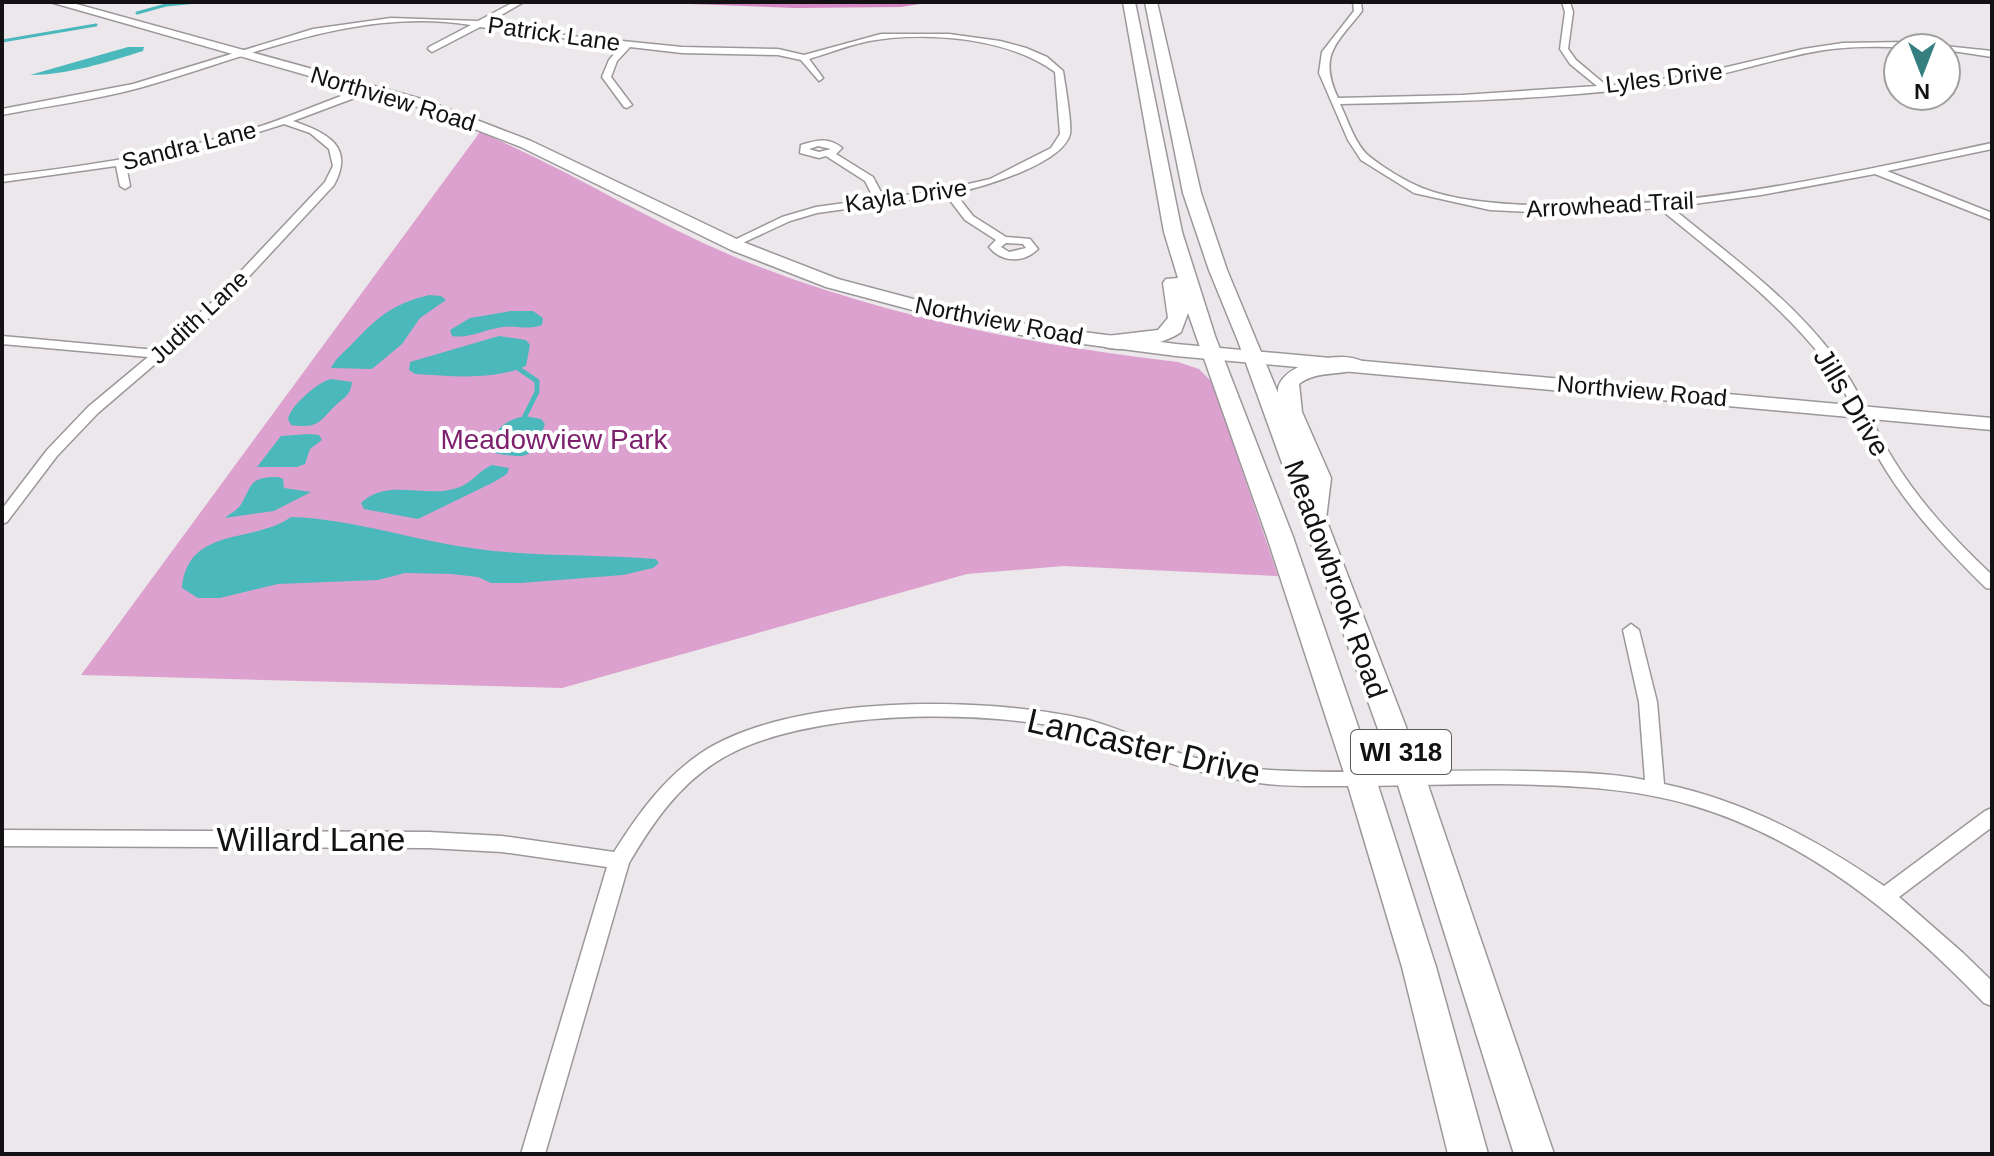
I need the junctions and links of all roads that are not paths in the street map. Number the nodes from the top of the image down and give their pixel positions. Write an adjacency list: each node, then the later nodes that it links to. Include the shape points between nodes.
1 (56, 2): 10 (street, Northview Road)
2 (520, 2): 7 (street)
3 (1129, 2): 30 (main road, Meadowbrook Road / WI 318)
4 (1151, 2): 37 (main road, Meadowbrook Road / WI 318, via 1192,193)
5 (1357, 2): 16 (street, Arrowhead Trail, via 1358,11 1327,47 1321,63)
6 (1566, 2): 14 (street, via 1564,49)
7 (479, 23): 8 (street, Patrick Lane); 9 (street); 10 (street, Patrick Lane, via 361,22)
8 (627, 45): 12 (street, Patrick Lane, via 778,52); 17 (street, via 606,77)
9 (432, 49)
10 (241, 54): 15 (street, Northview Road); 18 (street, Patrick Lane, via 135,86)
11 (1992, 54): 14 (street, Lyles Drive, via 1850,45 1694,78)
12 (804, 58): 13 (street); 26 (street, Kayla Drive, via 884,37 959,38 996,43 1053,65 1059,71 1063,141 1042,158 993,181)
13 (819, 78)
14 (1603, 87): 16 (street, Lyles Drive)
15 (370, 89): 19 (street, Sandra Lane); 32 (street, Northview Road, via 526,144)
16 (1334, 101): 28 (street, Arrowhead Trail, via 1361,153 1375,166 1446,198 1515,210)
17 (627, 105)
18 (2, 112)
19 (285, 121): 22 (street, Sandra Lane); 36 (street, Judith Lane, via 326,138 338,160 335,175 229,293)
20 (1992, 146): 23 (street, Arrowhead Trail)
21 (829, 154): 27 (street, via 869,179)
22 (121, 163): 24 (street, Sandra Lane); 25 (street)
23 (1875, 170): 28 (street, Arrowhead Trail, via 1756,194); 29 (street)
24 (2, 179)
25 (125, 186)
26 (949, 192): 27 (street, Kayla Drive); 31 (street, via 969,218)
27 (880, 200): 32 (street, Kayla Drive, via 834,206)
28 (1660, 204): 39 (street, Jills Drive, via 1778,299 1832,362)
29 (1992, 217)
30 (1174, 237): 34 (main road, via 1168,265 1181,307 1174,328 1160,338); 35 (main road, Meadowbrook Road / WI 318); 37 (main road, via 1196,259 1232,345)
31 (1003, 240)
32 (738, 247): 34 (street, Northview Road, via 893,300)
33 (2, 340): 36 (street)
34 (1107, 342): 35 (street, Northview Road)
35 (1212, 352): 37 (street, Northview Road); 45 (main road, Meadowbrook Road / WI 318)
36 (159, 354): 41 (street, Judith Lane, via 52,453)
37 (1253, 356): 38 (street, Northview Road); 42 (main road, Meadowbrook Road / WI 318)
38 (1354, 364): 39 (street, Northview Road); 42 (main road, via 1305,372 1288,383 1291,412 1319,478)
39 (1862, 412): 40 (street, Northview Road); 43 (street, Jills Drive, via 1914,501)
40 (1992, 424)
41 (2, 519)
42 (1316, 524): 46 (main road, Meadowbrook Road / WI 318)
43 (1992, 584)
44 (1631, 630): 47 (street, via 1648,702)
45 (1361, 779): 46 (street, Lancaster Drive); 50 (street, Lancaster Drive, via 1232,772 1079,724 1022,715 832,714 750,735 695,767 649,810); 54 (main road, Meadowbrook Road / WI 318, via 1419,967)
46 (1411, 779): 47 (street, Lancaster Drive, via 1579,780); 55 (main road, Meadowbrook Road / WI 318)
47 (1655, 790): 51 (street, Lancaster Drive, via 1763,826)
48 (1992, 816): 51 (street)
49 (2, 838): 50 (street, Willard Lane, via 429,840 502,844)
50 (619, 861): 53 (street, Lancaster Drive)
51 (1885, 896): 52 (street, Lancaster Drive)
52 (1992, 996)
53 (533, 1154)
54 (1468, 1154)
55 (1534, 1154)

